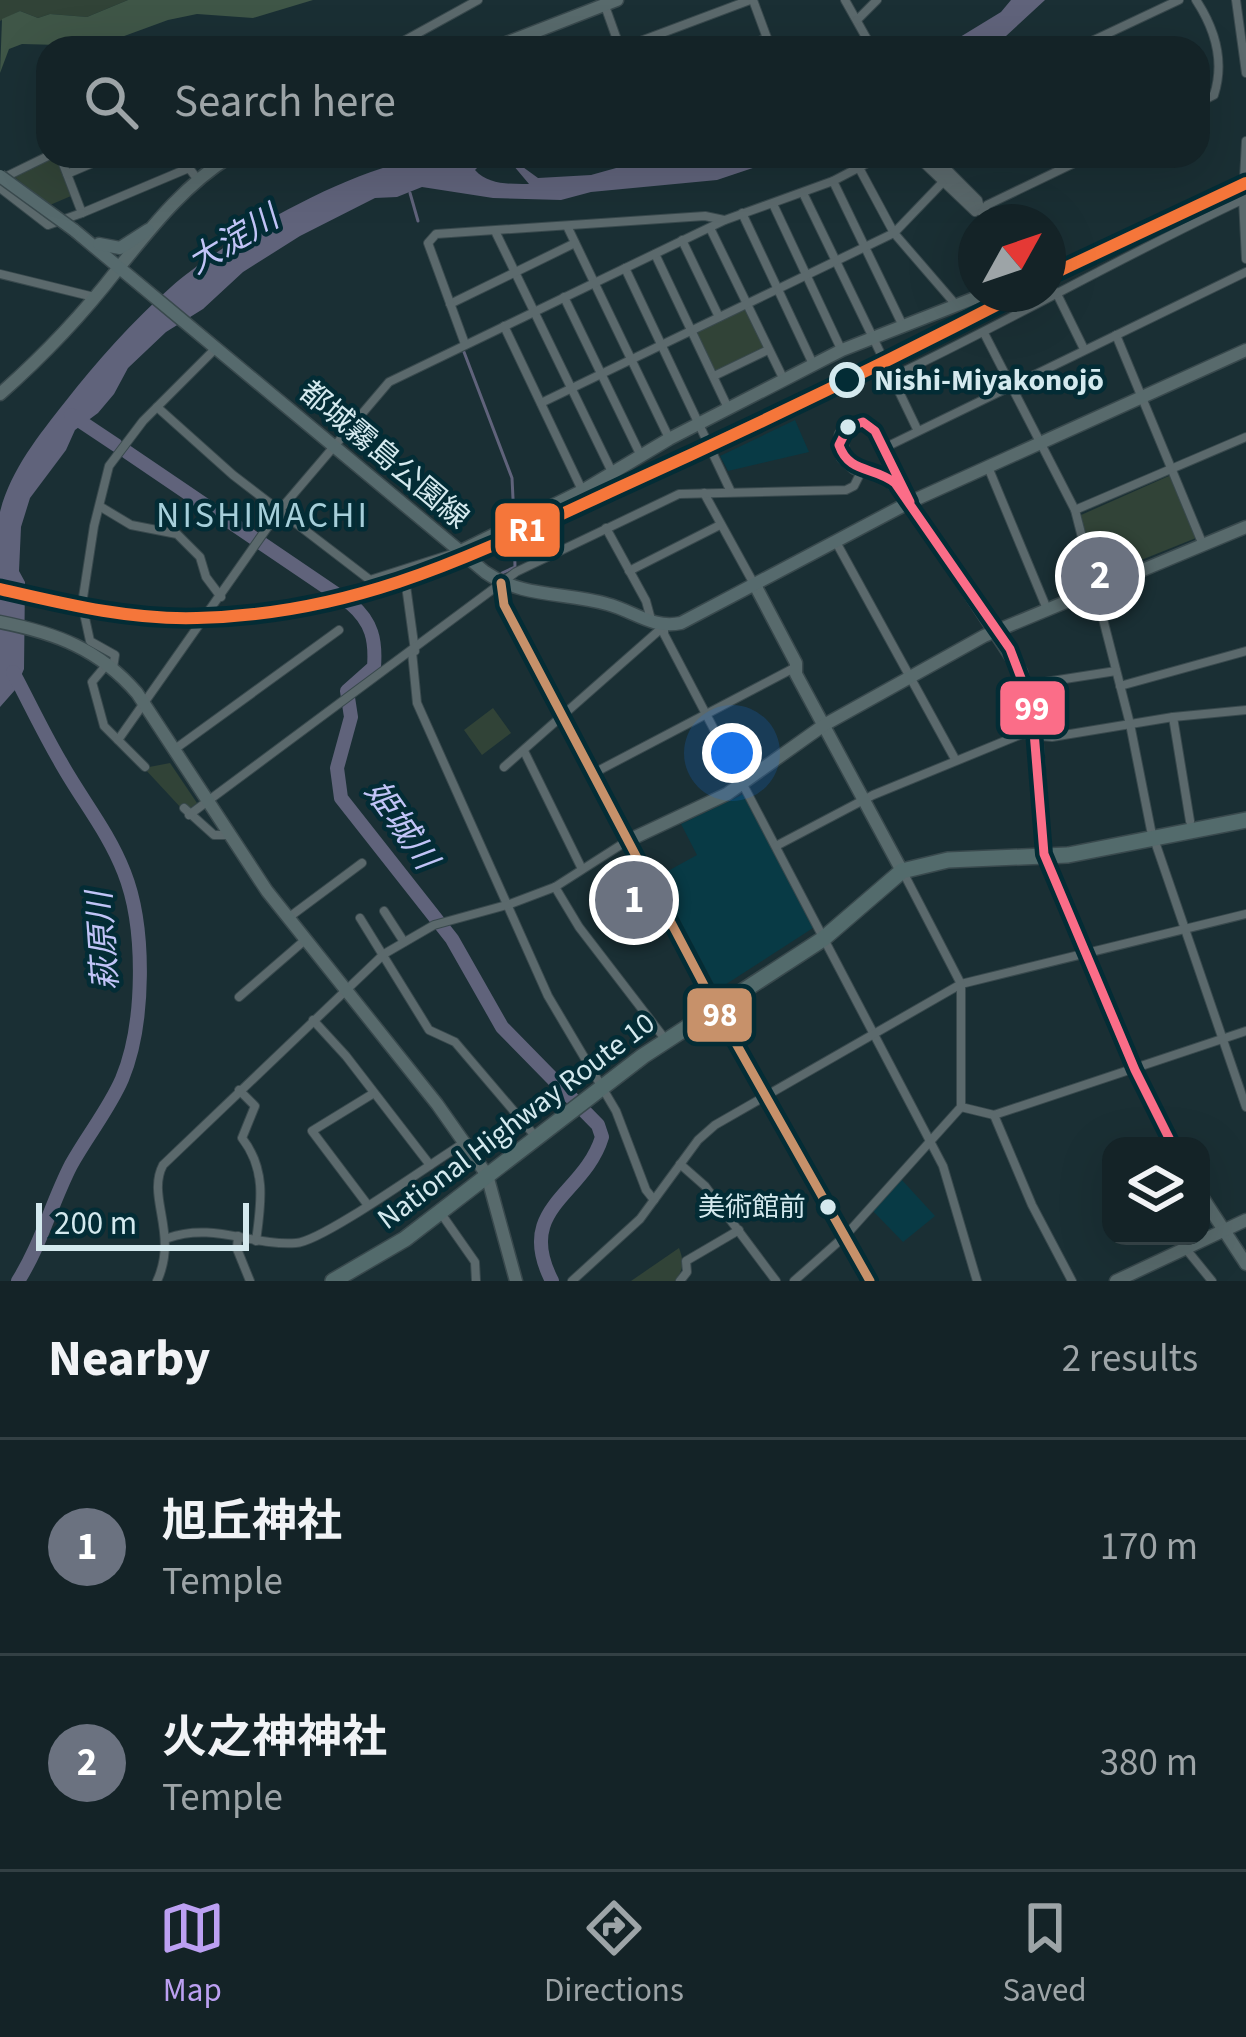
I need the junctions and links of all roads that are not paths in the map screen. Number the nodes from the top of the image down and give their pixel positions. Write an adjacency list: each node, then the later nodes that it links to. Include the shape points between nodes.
1 (478, 0): 10 (street)
2 (751, 0): 13 (street); 14 (street)
3 (845, 0): 9 (street)
4 (877, 0): 9 (street)
5 (1178, 0): 16 (street)
6 (1196, 0): 18 (street, via 1218,56)
7 (1236, 0): 17 (street)
8 (611, 2): 11 (street); 12 (street)
9 (857, 20): 15 (street)
10 (414, 36)
11 (524, 36)
12 (618, 36)
13 (654, 36)
14 (766, 36)
15 (866, 36)
16 (1102, 36)
17 (1246, 73)
18 (1210, 97)
19 (1246, 141): 30 (street)
20 (36, 162): 32 (street)
21 (65, 168): 29 (street)
22 (82, 168): 29 (street)
23 (212, 168): 31 (street)
24 (855, 168): 33 (street)
25 (859, 168): 48 (street)
26 (928, 168): 34 (street)
27 (943, 168): 39 (street)
28 (1064, 168): 40 (street)
29 (68, 174): 41 (street)
30 (1245, 174): 36 (street)
31 (197, 180): 41 (street, via 189,168); 46 (street)
32 (0, 181): 41 (street, via 48,225); 50 (main road, 都城霧島公園線, bridge)
33 (833, 181): 35 (street); 52 (street)
34 (942, 183): 38 (street); 48 (street)
35 (803, 193): 37 (street); 55 (street)
36 (1244, 198): 54 (street); 64 (street)
37 (772, 204): 42 (street); 61 (street)
38 (966, 204)
39 (979, 204)
40 (989, 204)
41 (82, 213)
42 (742, 214): 43 (street); 63 (street)
43 (725, 220): 44 (street); 45 (street)
44 (568, 228): 47 (street); 51 (street)
45 (710, 228): 49 (street); 68 (street)
46 (148, 230): 50 (main road, via 120,248); 56 (street)
47 (496, 233): 59 (street); 67 (street, via 436,234 428,243)
48 (894, 233): 52 (street); 69 (street)
49 (682, 240): 53 (street); 73 (street)
50 (92, 243): 56 (main road, 都城霧島公園線)
51 (575, 243): 59 (street); 62 (street)
52 (865, 247): 55 (street); 75 (street)
53 (655, 254): 57 (street); 76 (street)
54 (1246, 259)
55 (836, 261): 61 (street); 79 (street)
56 (120, 267): 65 (street); 80 (main road, 都城霧島公園線)
57 (625, 268): 62 (street); 81 (street)
58 (1246, 272): 78 (street)
59 (515, 273): 67 (street); 70 (street)
60 (0, 274): 65 (street)
61 (808, 275): 63 (street); 85 (street)
62 (594, 283): 66 (street); 87 (street)
63 (778, 289): 68 (street); 88 (street)
64 (1066, 289)
65 (94, 297): 95 (street)
66 (564, 297): 70 (street); 89 (street)
67 (450, 304): 82 (street)
68 (747, 304): 73 (street); 84 (street)
69 (957, 306): 75 (street)
70 (533, 312): 74 (street); 94 (street)
71 (1024, 312): 77 (street)
72 (1066, 312): 83 (street)
73 (719, 317): 76 (street)
74 (504, 326): 82 (street); 97 (street)
75 (904, 328): 79 (street)
76 (691, 331): 81 (street); 90 (street)
77 (985, 333): 91 (street); 93 (street)
78 (1116, 335): 83 (street); 96 (street)
79 (873, 340): 85 (street); 91 (street)
80 (214, 345): 98 (street); 105 (main road, 都城霧島公園線)
81 (661, 345): 87 (street); 100 (street)
82 (463, 346): 105 (street, via 389,382)
83 (1084, 349): 93 (street)
84 (768, 350): 90 (street); 92 (street)
85 (842, 350): 88 (street)
86 (1246, 350): 96 (street)
87 (631, 360): 89 (street); 103 (street)
88 (813, 364): 92 (street)
89 (602, 374): 94 (street); 107 (street)
90 (714, 376): 99 (street)
91 (892, 376): 101 (street)
92 (784, 380): 99 (street)
93 (1013, 383): 101 (street); 104 (street)
94 (572, 388): 97 (street); 111 (street)
95 (0, 394)
96 (1141, 398): 104 (street); 109 (street)
97 (541, 403): 112 (street)
98 (157, 407): 116 (street, via 110,466); 118 (street)
99 (728, 408): 100 (street)
100 (700, 423): 103 (street); 113 (street)
101 (917, 429): 106 (street)
102 (1246, 437): 109 (street)
103 (670, 439): 107 (street)
104 (1041, 442): 108 (street); 117 (street)
105 (334, 444): 118 (street); 124 (main road, 都城霧島公園線)
106 (884, 448): 110 (street, via 869,424 848,427 839,445); 115 (street)
107 (641, 456): 111 (street)
108 (988, 467): 115 (street); 131 (street)
109 (1171, 469): 117 (street); 123 (street)
110 (862, 470): 113 (street, via 846,490); 115 (street, via 885,475)
111 (612, 474): 112 (street)
112 (582, 491): 124 (street)
113 (731, 492): 114 (street)
114 (704, 493): 119 (street); 121 (street, via 679,494)
115 (910, 502): 122 (main road); 135 (main road)
116 (101, 507): 130 (street, via 131,525 177,534 200,557); 138 (street, via 82,604 90,641 115,655)
117 (1075, 510): 129 (street)
118 (279, 511): 125 (street, via 370,580); 130 (street)
119 (720, 525): 126 (street); 128 (street)
120 (1246, 526): 123 (street)
121 (606, 528): 126 (street); 127 (street)
122 (836, 541): 128 (main road); 141 (street)
123 (1203, 544): 129 (street)
124 (461, 551): 125 (street); 127 (main road, 都城霧島公園線)
125 (404, 571): 136 (street)
126 (629, 571): 133 (street)
127 (501, 584): 133 (main road, 都城霧島公園線, via 611,604); 136 (street); 147 (street)
128 (755, 585): 133 (main road, via 693,619); 139 (street)
129 (1093, 591): 131 (street); 140 (street)
130 (220, 597): 144 (street)
131 (1047, 609): 135 (street)
132 (0, 622): 138 (street, via 72,641)
133 (658, 625): 146 (street); 147 (street)
134 (339, 630): 153 (street)
135 (997, 630): 141 (street); 142 (main road)
136 (413, 652): 160 (street); 174 (street, via 417,703)
137 (1245, 655): 143 (street)
138 (110, 665): 144 (street); 152 (street, via 92,688 100,718)
139 (796, 668): 146 (street); 150 (street)
140 (1116, 671): 142 (street); 143 (street)
141 (910, 677): 150 (street); 155 (street)
142 (1026, 685): 151 (main road)
143 (1120, 686): 149 (street)
144 (146, 706): 152 (street); 153 (street)
145 (1246, 710): 148 (street)
146 (706, 713): 158 (street); 159 (street)
147 (562, 716): 154 (street); 158 (street)
148 (1173, 717): 149 (street); 164 (street)
149 (1130, 724): 151 (street); 165 (street)
150 (824, 725): 159 (street); 161 (street)
151 (1036, 735): 155 (street); 169 (main road)
152 (118, 740): 156 (street)
153 (173, 750): 160 (street)
154 (524, 751): 157 (street); 171 (street)
155 (956, 759): 161 (street)
156 (146, 767)
157 (505, 767)
158 (592, 774): 167 (street)
159 (744, 781): 167 (street); 168 (street)
160 (208, 800): 166 (street); 166 (street, via 187,812 214,836)
161 (863, 800): 168 (street); 172 (street)
162 (1246, 810): 164 (highway, National Highway Route 10)
163 (1246, 820): 165 (highway, National Highway Route 10)
164 (1190, 821): 165 (highway, National Highway Route 10)
165 (1153, 834): 169 (highway, National Highway Route 10); 179 (street)
166 (230, 835): 177 (street)
167 (627, 841): 171 (street); 188 (street)
168 (776, 847): 180 (street)
169 (1044, 854): 172 (highway, National Highway Route 10); 183 (street)
170 (362, 863): 177 (street)
171 (582, 869): 173 (street)
172 (902, 871): 180 (highway, National Highway Route 10); 185 (street)
173 (555, 887): 174 (street); 193 (street)
174 (509, 904): 182 (street); 195 (street)
175 (384, 911): 182 (street)
176 (1246, 914): 179 (street)
177 (288, 918): 181 (street)
178 (360, 918): 184 (street)
179 (1185, 931): 183 (street); 192 (street)
180 (823, 939): 188 (highway, National Highway Route 10); 191 (street)
181 (305, 940): 186 (street); 187 (street)
182 (404, 942): 184 (street)
183 (1084, 953): 185 (street); 194 (street)
184 (384, 954): 186 (street); 202 (street, via 429,1030 454,1042)
185 (961, 984): 191 (street); 199 (street)
186 (345, 991): 189 (street); 205 (street)
187 (239, 997)
188 (716, 1008): 193 (highway, National Highway Route 10); 198 (street)
189 (313, 1021): 196 (street); 197 (street)
190 (1246, 1031): 192 (street)
191 (873, 1034): 198 (street); 204 (street)
192 (1222, 1038): 194 (street); 200 (street)
193 (665, 1041): 195 (highway, National Highway Route 10)
194 (1135, 1070): 201 (street); 203 (street)
195 (599, 1087): 202 (highway, National Highway Route 10); 209 (street)
196 (239, 1090): 218 (street, via 158,1172); 219 (street, via 255,1106 242,1138 260,1174)
197 (374, 1093): 207 (street); 210 (street, via 312,1131)
198 (764, 1097): 206 (street, via 715,1125); 216 (street)
199 (962, 1107): 201 (street); 204 (street)
200 (1246, 1107)
201 (994, 1115): 233 (street)
202 (536, 1137): 208 (highway, National Highway Route 10)
203 (1168, 1137)
204 (929, 1139): 216 (street); 232 (street, via 953,1188)
205 (464, 1143): 207 (street); 208 (street)
206 (680, 1163): 209 (street); 214 (street)
207 (430, 1165): 210 (street)
208 (487, 1175): 211 (highway, National Highway Route 10); 226 (street)
209 (654, 1200): 227 (street)
210 (367, 1204): 219 (street, via 304,1243)
211 (440, 1211): 222 (street, via 475,1262); 225 (highway, National Highway Route 10)
212 (1210, 1211): 215 (street)
213 (1246, 1220): 215 (street)
214 (739, 1230): 228 (street, via 686,1261); 229 (street)
215 (1221, 1231): 220 (street); 221 (street)
216 (847, 1235): 230 (street); 231 (street)
217 (238, 1236): 218 (street, via 211,1230); 219 (street); 224 (street)
218 (168, 1238): 223 (street)
219 (256, 1241)
220 (1186, 1248): 234 (street); 235 (street)
221 (1246, 1264)
222 (474, 1280)
223 (157, 1281)
224 (250, 1281)
225 (333, 1281)
226 (516, 1281)
227 (572, 1281)
228 (680, 1281)
229 (776, 1281)
230 (794, 1281)
231 (870, 1281)
232 (977, 1281)
233 (1072, 1281)
234 (1116, 1281)
235 (1212, 1281)

